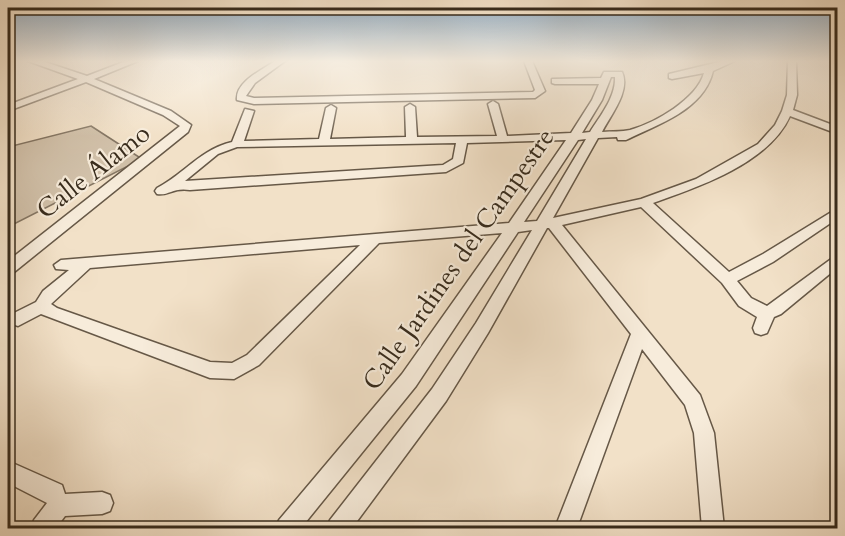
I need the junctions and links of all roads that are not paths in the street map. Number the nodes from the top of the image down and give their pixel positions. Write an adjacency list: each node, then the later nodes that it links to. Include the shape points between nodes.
1 (67, 86): 12 (street)
2 (102, 86): 33 (street, Calle Álamo, via 184,122 185,128)
3 (247, 86): 9 (street, via 240,98)
4 (538, 86): 9 (street, via 537,95)
5 (618, 86): 16 (street, Calle Jardines del Campestre)
6 (698, 86): 8 (street)
7 (792, 86): 14 (street)
8 (702, 88): 16 (street, via 667,116 611,143)
9 (334, 104): 21 (street)
10 (493, 105): 18 (street)
11 (410, 107): 19 (street)
12 (8, 108)
13 (249, 111): 22 (street)
14 (787, 111): 15 (street); 25 (street, via 770,137 742,159 700,182)
15 (837, 131)
16 (590, 133): 20 (street, Calle Jardines del Campestre); 20 (street); 27 (street, Calle Jardines del Campestre)
17 (462, 139): 18 (street); 19 (street); 23 (street, via 459,161 446,168)
18 (503, 139): 20 (street, via 551,138)
19 (412, 140): 21 (street)
20 (570, 142): 28 (street, Calle Jardines del Campestre)
21 (324, 143): 22 (street)
22 (237, 144): 23 (street, via 211,152)
23 (178, 184): 24 (street)
24 (161, 191)
25 (644, 202): 27 (street); 34 (street)
26 (837, 212): 34 (street, via 768,258)
27 (548, 224): 28 (street); 37 (street); 43 (street, Calle Jardines del Campestre, via 439,395)
28 (514, 228): 29 (street); 41 (street, Calle Jardines del Campestre, via 409,380)
29 (375, 239): 32 (street); 35 (street, via 253,360 234,371 210,370 51,313)
30 (837, 259): 34 (street, via 764,320)
31 (61, 265): 32 (street)
32 (84, 265): 35 (street)
33 (8, 269)
34 (727, 279)
35 (42, 306): 36 (street)
36 (18, 319)
37 (639, 335): 44 (street); 45 (street, via 686,390 699,415)
38 (8, 472): 40 (street, via 54,493)
39 (102, 503): 40 (street)
40 (59, 505): 42 (street)
41 (295, 525)
42 (42, 528)
43 (338, 528)
44 (566, 528)
45 (713, 528)

